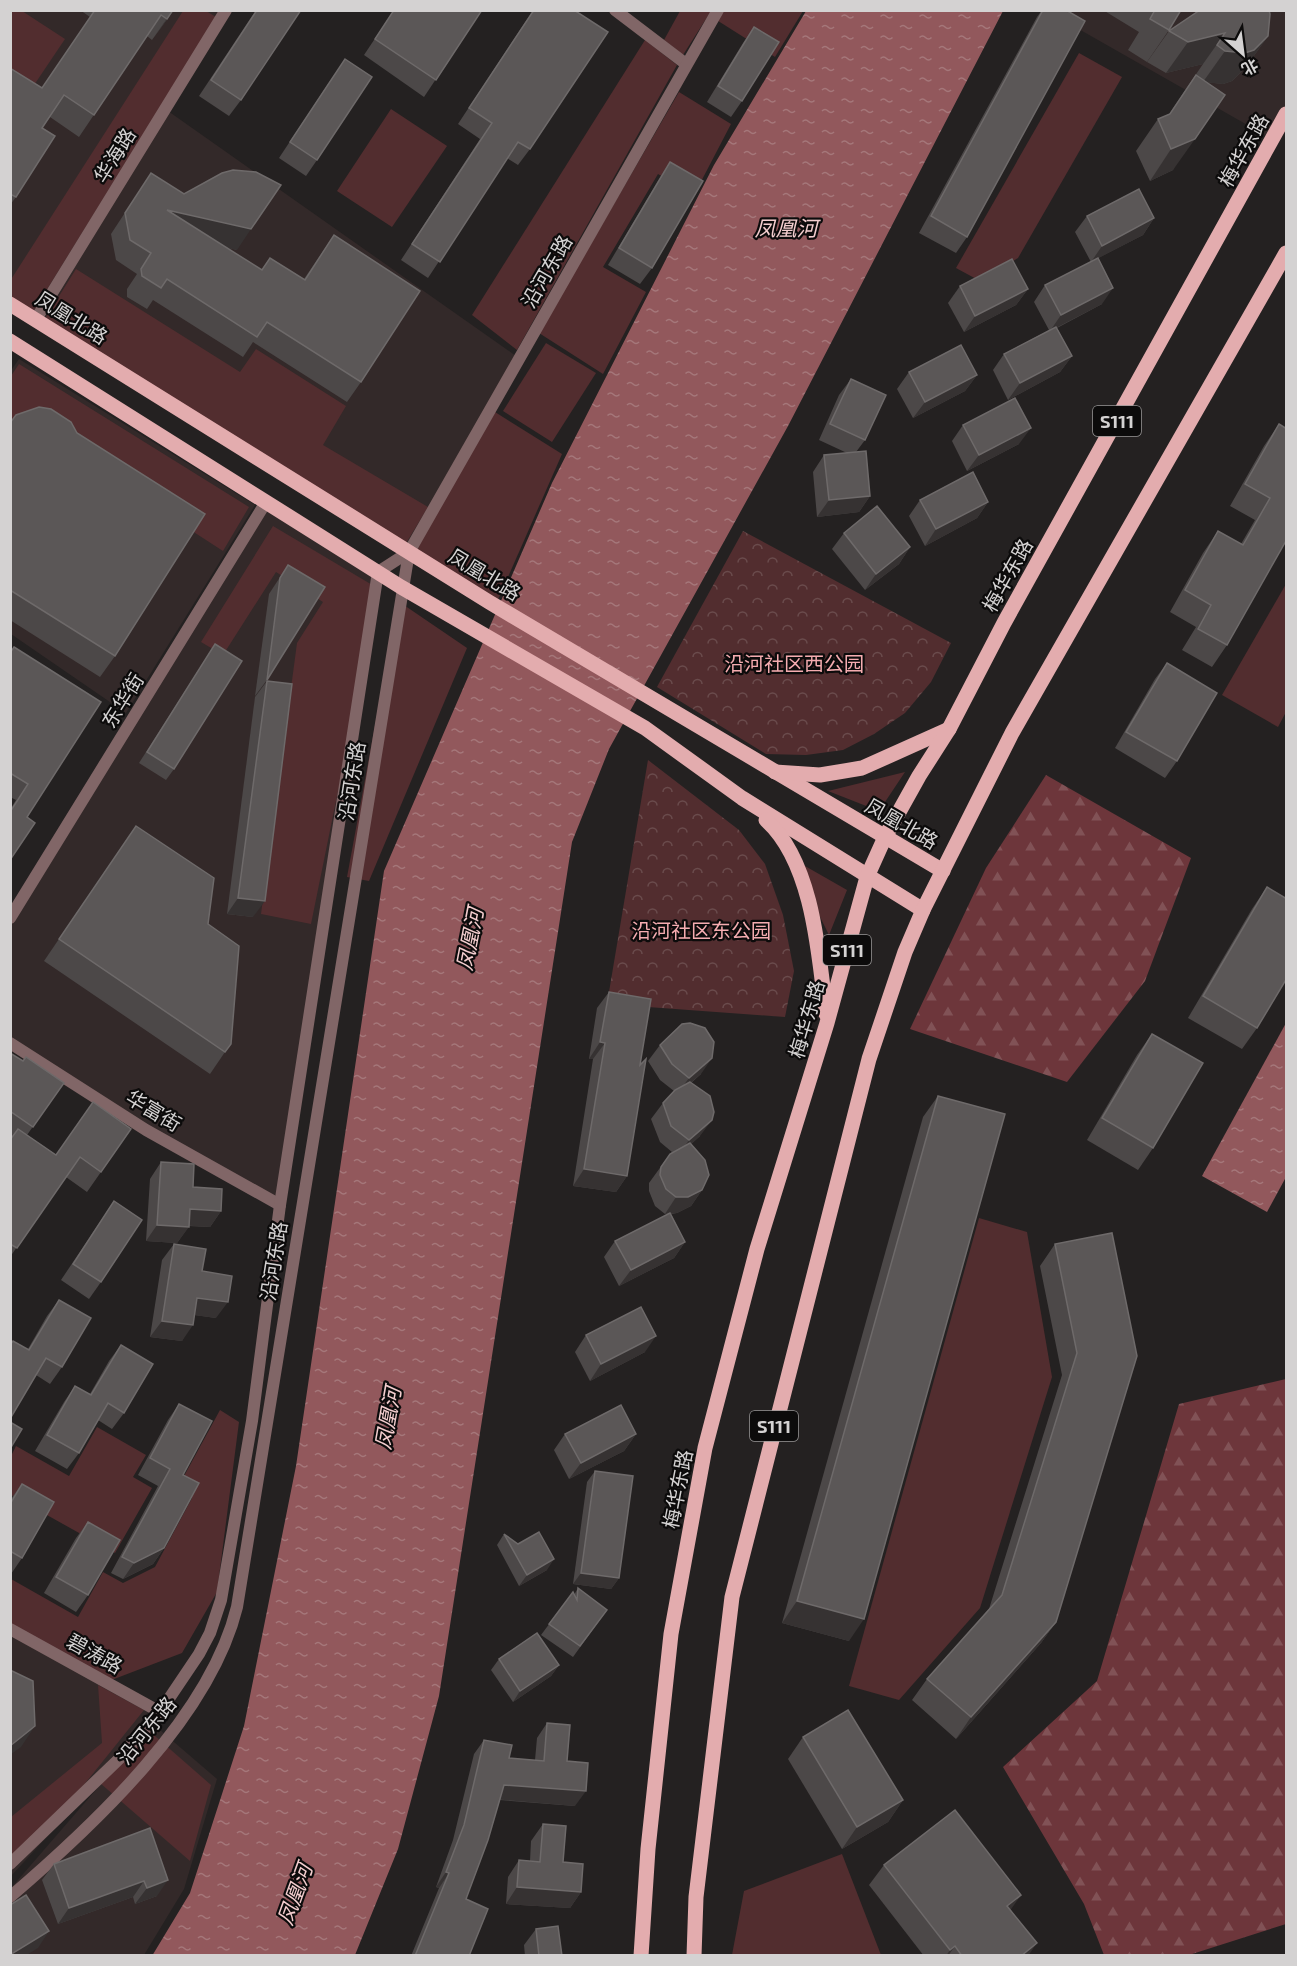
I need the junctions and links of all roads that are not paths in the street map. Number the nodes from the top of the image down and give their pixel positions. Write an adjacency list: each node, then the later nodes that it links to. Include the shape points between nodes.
1 (226, 10): 8 (street, 华海路)
2 (615, 10): 4 (street)
3 (718, 10): 4 (street, 沿河东路)
4 (686, 64): 11 (street, 沿河东路)
5 (1287, 114): 14 (main road, 梅华东路 / S111)
6 (1287, 253): 18 (main road, S111, via 1012,733)
7 (10, 304): 8 (main road, 凤凰北路)
8 (36, 319): 11 (main road, 凤凰北路)
9 (13, 348): 10 (main road)
10 (266, 502): 12 (main road); 21 (street, 东华街)
11 (409, 552): 12 (street, 沿河东路); 13 (street, 沿河东路); 15 (main road, 凤凰北路)
12 (378, 572): 13 (main road); 24 (street, 沿河东路)
13 (401, 587): 16 (main road, via 631,721); 28 (street, 沿河东路, via 232,1626 225,1648 203,1687 154,1754 79,1834)
14 (949, 729): 15 (main road, via 862,768 820,775); 17 (main road, 梅华东路 / S111)
15 (771, 771): 17 (main road, 凤凰北路)
16 (742, 798): 19 (main road); 22 (main road, via 776,829 801,876 817,931)
17 (885, 837): 18 (main road, 凤凰北路); 19 (main road, 梅华东路 / S111)
18 (943, 872): 20 (main road, S111)
19 (867, 878): 20 (main road); 22 (main road, 梅华东路 / S111)
20 (923, 910): 30 (main road, S111, via 869,1059 732,1597 696,1897)
21 (10, 918)
22 (827, 1023): 29 (main road, 梅华东路 / S111, via 757,1249 705,1448 671,1634)
23 (10, 1044): 24 (street, 华富街, via 146,1130)
24 (280, 1205): 26 (street, 沿河东路, via 252,1421 221,1600 199,1654)
25 (10, 1629): 26 (street, 碧涛路)
26 (160, 1712): 27 (street, 沿河东路, via 111,1767)
27 (10, 1864)
28 (10, 1897)
29 (640, 1956)
30 (694, 1956)

